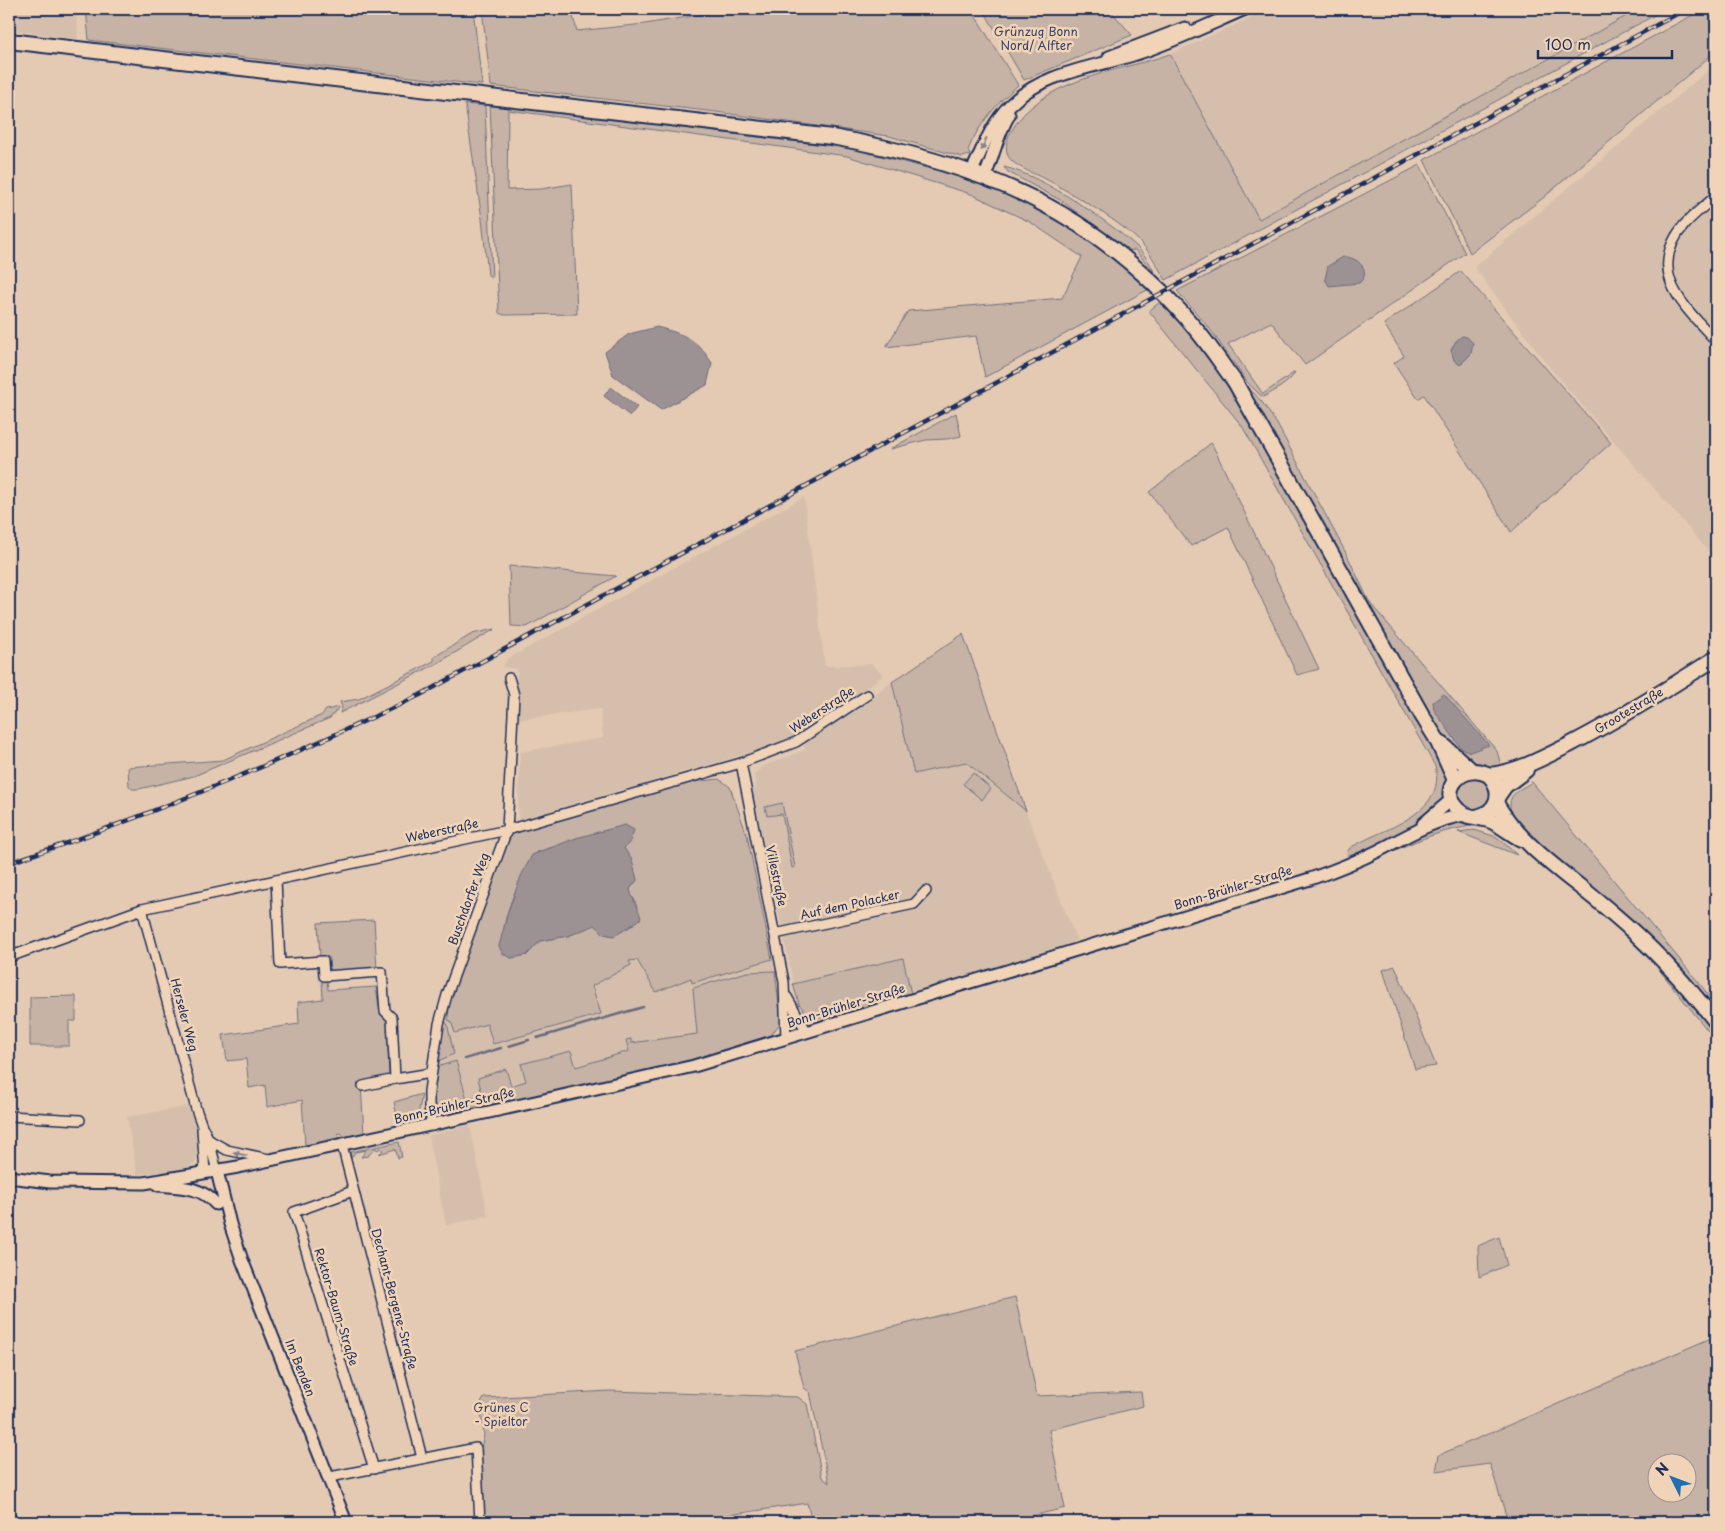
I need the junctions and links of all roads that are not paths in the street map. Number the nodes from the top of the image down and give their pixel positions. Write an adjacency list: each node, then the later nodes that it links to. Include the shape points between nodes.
1 (1227, 9): 3 (street)
2 (1245, 9): 3 (street)
3 (1173, 37): 5 (street, via 1121,59 1096,64 1042,84 1024,96 997,137 992,160)
4 (9, 41): 5 (main road, via 832,136 897,149)
5 (979, 173): 11 (main road, via 1064,214 1102,240 1162,292 1199,333 1259,422)
6 (1716, 196): 7 (street, via 1673,241 1668,272 1678,298)
7 (1716, 342)
8 (1716, 658): 12 (main road, Grootestraße, via 1618,718)
9 (509, 678): 20 (street, Buschdorfer Weg, via 514,695)
10 (867, 695): 13 (street, Weberstraße, via 796,742)
11 (1436, 738): 14 (main road); 16 (main road)
12 (1539, 760): 15 (main road, Grootestraße); 18 (main road, Grootestraße, via 1505,786)
13 (741, 763): 20 (street, Weberstraße); 26 (street, Villestraße)
14 (1470, 770): 15 (main road); 16 (main road)
15 (1489, 775): 18 (main road, via 1498,788)
16 (1455, 780): 17 (main road)
17 (1452, 800): 19 (main road, via 1456,809); 21 (street, Bonn-Brühler-Straße)
18 (1497, 800): 19 (main road, via 1488,813); 22 (main road, via 1508,821)
19 (1470, 816): 21 (street, Bonn-Brühler-Straße, via 1451,817); 22 (main road, via 1490,820)
20 (508, 830): 23 (street, Weberstraße); 32 (street, Buschdorfer Weg, via 447,995)
21 (1411, 833): 30 (street, Bonn-Brühler-Straße, via 1359,860 1310,879)
22 (1526, 841): 29 (main road, via 1636,934 1686,985)
23 (276, 880): 25 (street, Weberstraße); 33 (street, via 280,964 323,961 324,976 382,972 385,1011 392,1018)
24 (926, 891): 26 (street, Auf dem Polacker, via 914,904)
25 (142, 910): 27 (street, Weberstraße); 37 (street, Herseler Weg)
26 (775, 934): 28 (street, Villestraße)
27 (9, 957)
28 (786, 994): 30 (street, Villestraße); 31 (street, Villestraße)
29 (1716, 1022)
30 (807, 1032): 31 (street, Bonn-Brühler-Straße)
31 (786, 1038): 38 (street, Bonn-Brühler-Straße, via 694,1066)
32 (431, 1073): 33 (street); 38 (street, Buschdorfer Weg, via 429,1106)
33 (395, 1079): 34 (street)
34 (363, 1086)
35 (9, 1116): 36 (street)
36 (80, 1120)
37 (202, 1126): 39 (street, Herseler Weg); 42 (street, Herseler Weg)
38 (432, 1126): 40 (street, Bonn-Brühler-Straße)
39 (209, 1140): 41 (street, Bonn-Brühler-Straße, one-way to 39, via 244,1155); 42 (street, Herseler Weg)
40 (342, 1145): 41 (street, Bonn-Brühler-Straße); 45 (street, Dechant-Bergene-Straße)
41 (274, 1159): 42 (street, Bonn-Brühler-Straße)
42 (211, 1172): 44 (street, Bonn-Brühler-Straße); 46 (street, Im Benden); 47 (street, Im Benden)
43 (9, 1177): 44 (street, Bonn-Brühler-Straße, via 50,1182)
44 (144, 1183): 46 (street, via 197,1189)
45 (353, 1191): 48 (street, Dechant-Bergene-Straße); 49 (street, Rektor-Baum-Straße, via 294,1212)
46 (216, 1204): 47 (street, Im Benden)
47 (230, 1224): 50 (street, Im Benden, via 262,1312)
48 (422, 1458): 49 (street); 52 (street, via 476,1448)
49 (374, 1469): 50 (street)
50 (330, 1477): 51 (street, Im Benden)
51 (346, 1522)
52 (480, 1522)

